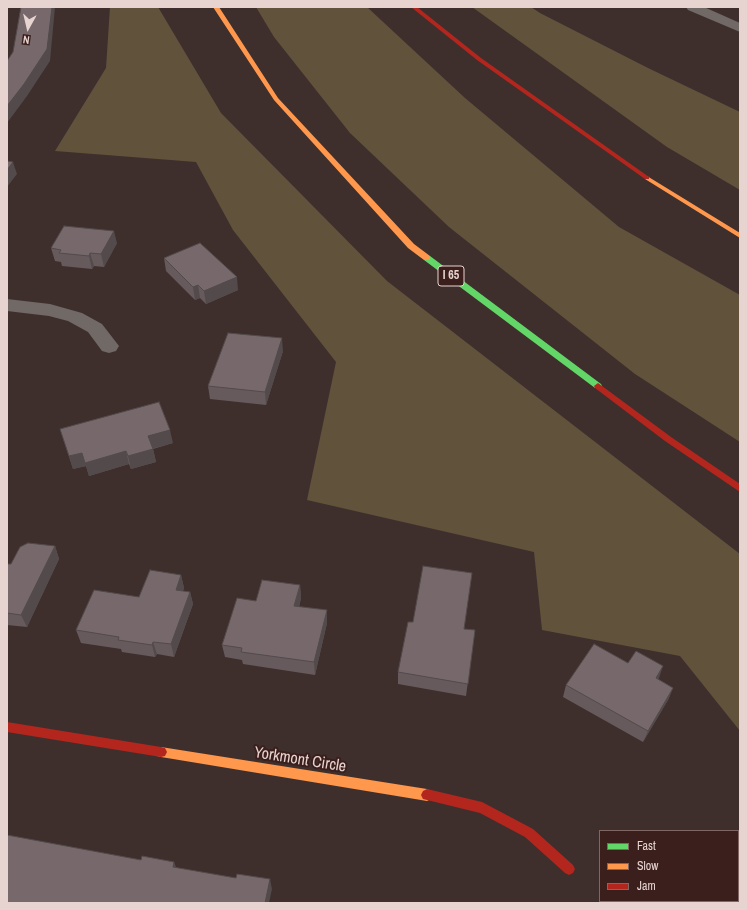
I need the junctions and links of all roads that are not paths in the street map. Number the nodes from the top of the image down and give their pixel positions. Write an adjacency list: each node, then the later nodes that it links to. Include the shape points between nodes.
1 (216, 7): 8 (main road, I 65, via 276,99 411,246 668,440)
2 (414, 7): 5 (main road, via 480,60 635,171)
3 (693, 7): 4 (street)
4 (740, 28)
5 (740, 236)
6 (7, 305): 7 (street, via 50,310 75,317 95,328)
7 (109, 346)
8 (740, 489)
9 (7, 727): 10 (main road, Yorkmont Circle, via 430,796 482,808 529,833)
10 (569, 869)

